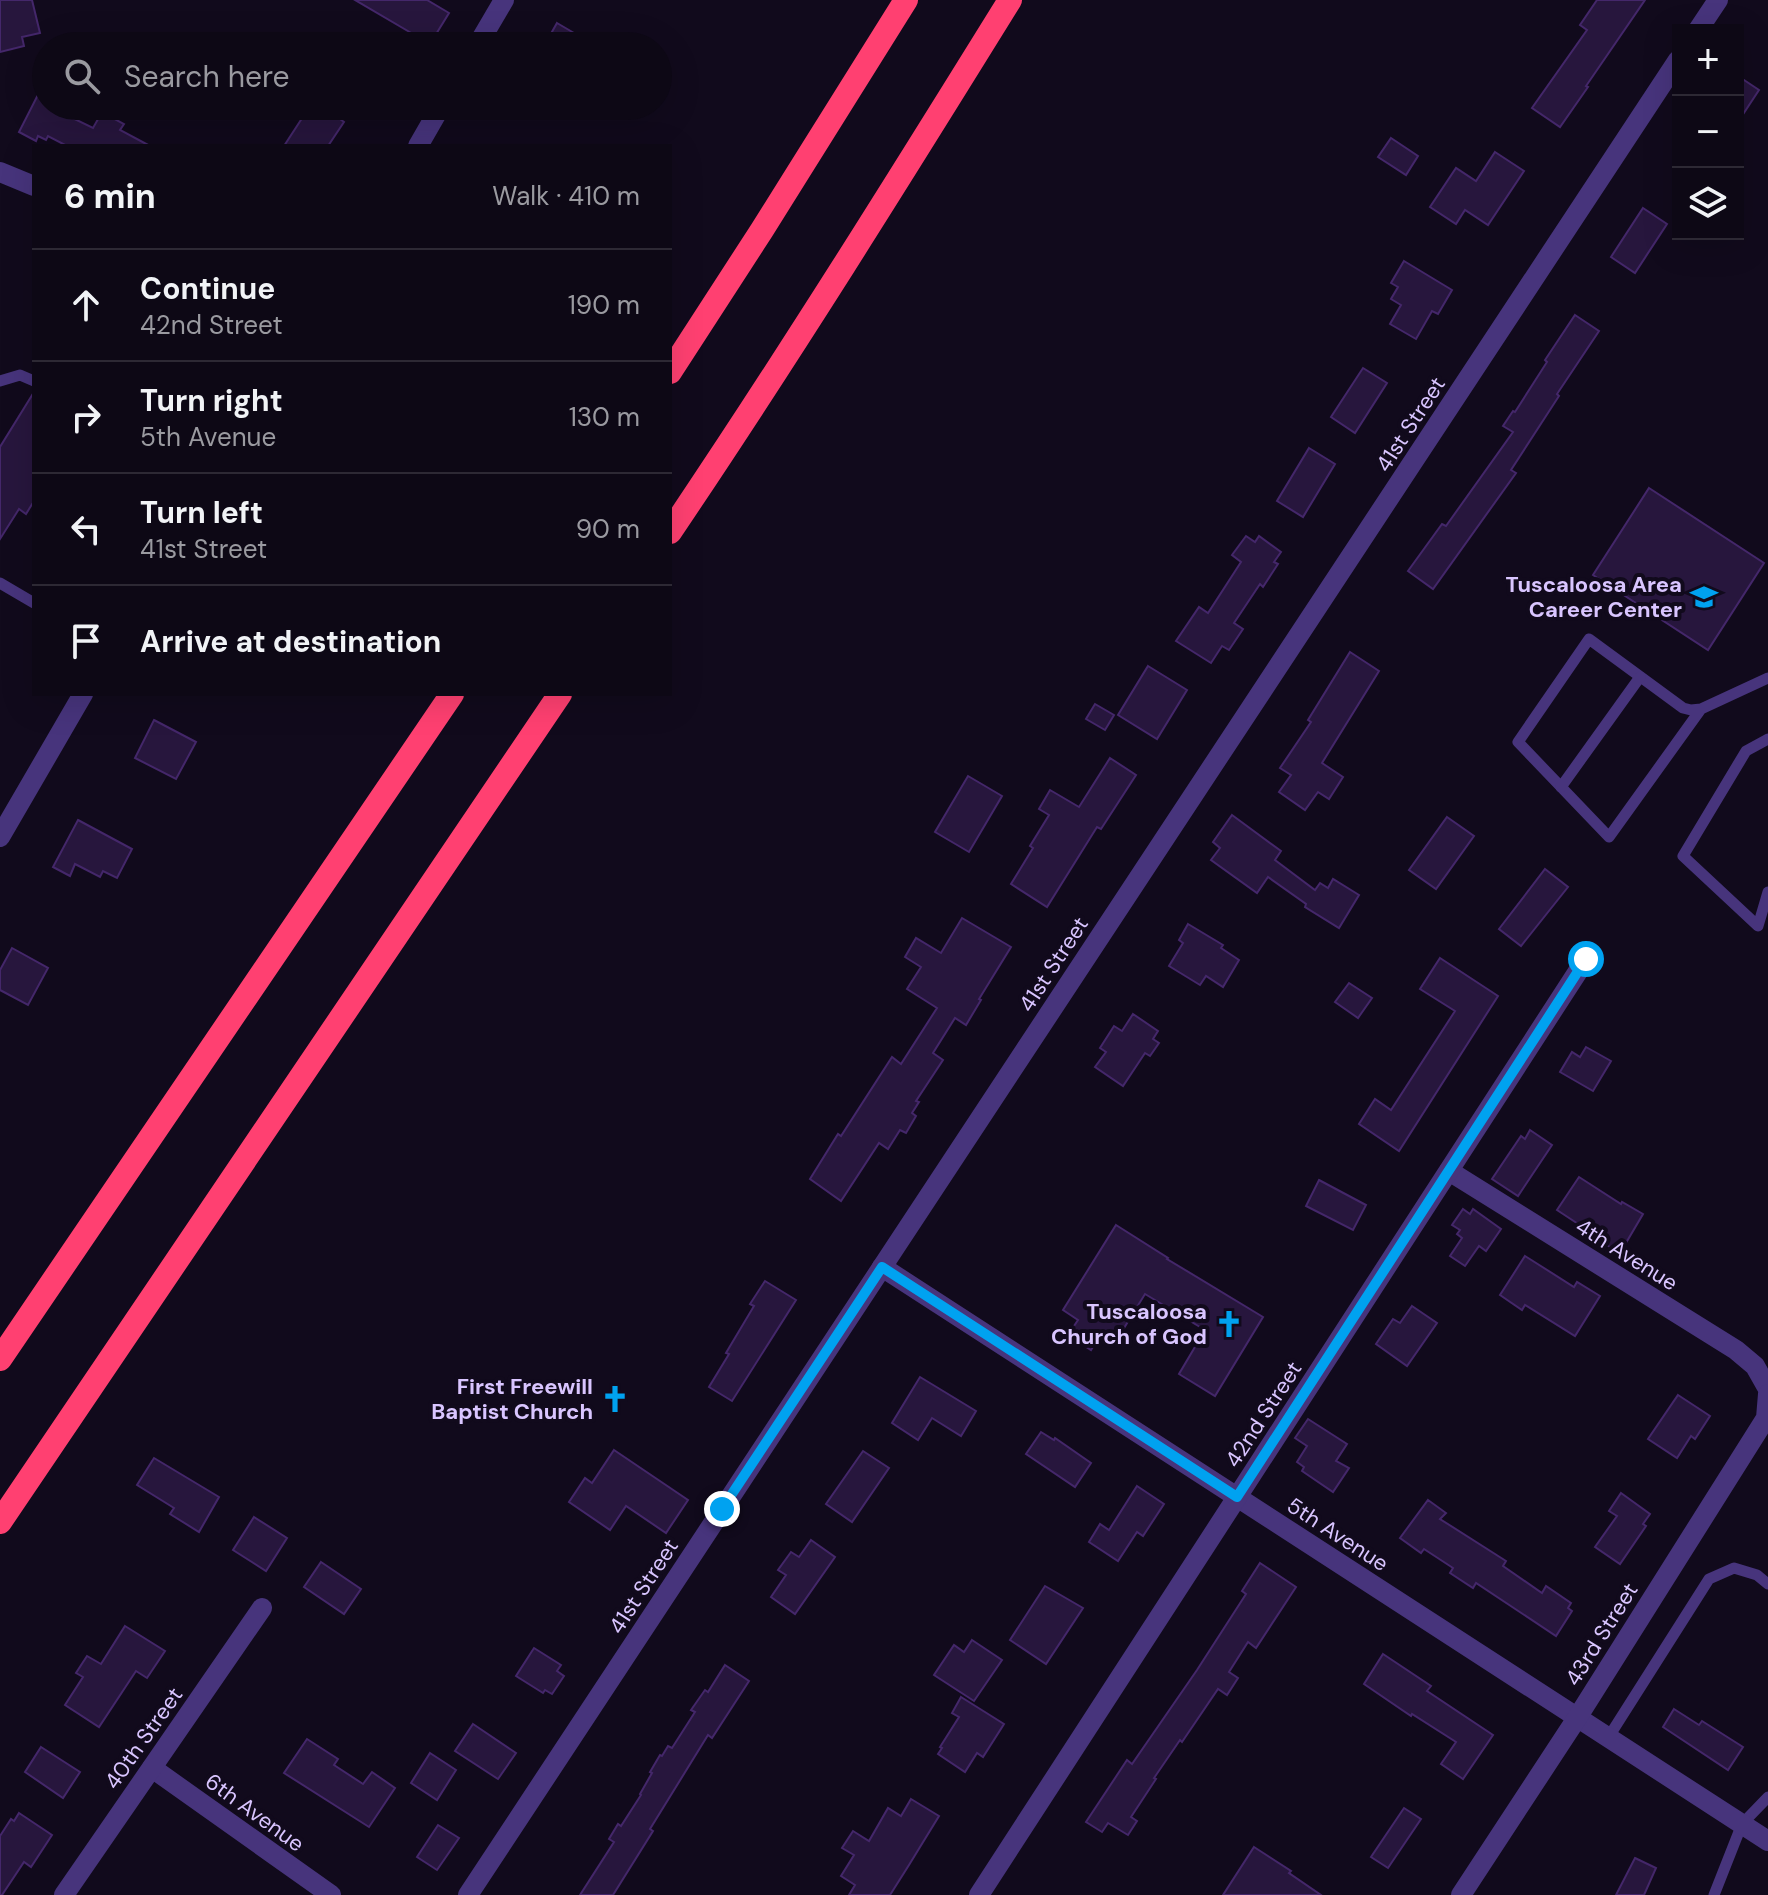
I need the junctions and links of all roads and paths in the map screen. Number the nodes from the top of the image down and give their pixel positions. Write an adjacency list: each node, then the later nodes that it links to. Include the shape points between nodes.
1 (504, 0): 6 (street)
2 (906, 0): 12 (highway)
3 (1010, 0): 15 (highway)
4 (1718, 0): 5 (street)
5 (1702, 24)
6 (485, 32)
7 (1672, 69): 30 (street, 41st Street)
8 (433, 120): 9 (street)
9 (419, 144)
10 (0, 172): 11 (street)
11 (32, 185)
12 (672, 369)
13 (32, 380): 14 (lane, via 20,375)
14 (0, 381)
15 (672, 529)
16 (0, 583): 17 (lane)
17 (32, 602)
18 (1640, 677): 23 (lane, via 1683,708); 25 (lane); 25 (lane, via 1589,639 1518,742)
19 (1768, 678): 23 (lane)
20 (82, 696): 26 (street)
21 (451, 696): 31 (highway)
22 (559, 696): 34 (highway)
23 (1701, 709): 25 (lane, via 1609,837)
24 (1768, 739): 27 (lane, via 1746,751 1683,856 1758,926)
25 (1561, 787)
26 (0, 837)
27 (1768, 892)
28 (1586, 959): 29 (street, 42nd Street)
29 (1449, 1171): 32 (street, 4th Avenue, via 1736,1350 1755,1366); 33 (street, 42nd Street)
30 (882, 1267): 33 (street, 5th Avenue); 45 (street, 41st Street)
31 (0, 1359)
32 (1768, 1391): 37 (street, 43rd Street, via 1766,1418)
33 (1237, 1497): 37 (street, 5th Avenue); 46 (street, 42nd Street)
34 (0, 1522)
35 (1768, 1584): 38 (lane, via 1734,1568 1709,1579)
36 (262, 1608): 39 (street, 40th Street)
37 (1577, 1718): 38 (street, 5th Avenue); 47 (street, 43rd Street)
38 (1608, 1738): 41 (street, 5th Avenue)
39 (152, 1768): 43 (street, 40th Street); 44 (street, 6th Avenue)
40 (1768, 1797): 41 (lane)
41 (1742, 1824): 42 (street, 5th Avenue); 48 (lane)
42 (1768, 1841)
43 (64, 1895)
44 (331, 1895)
45 (468, 1895)
46 (979, 1895)
47 (1461, 1895)
48 (1714, 1895)

